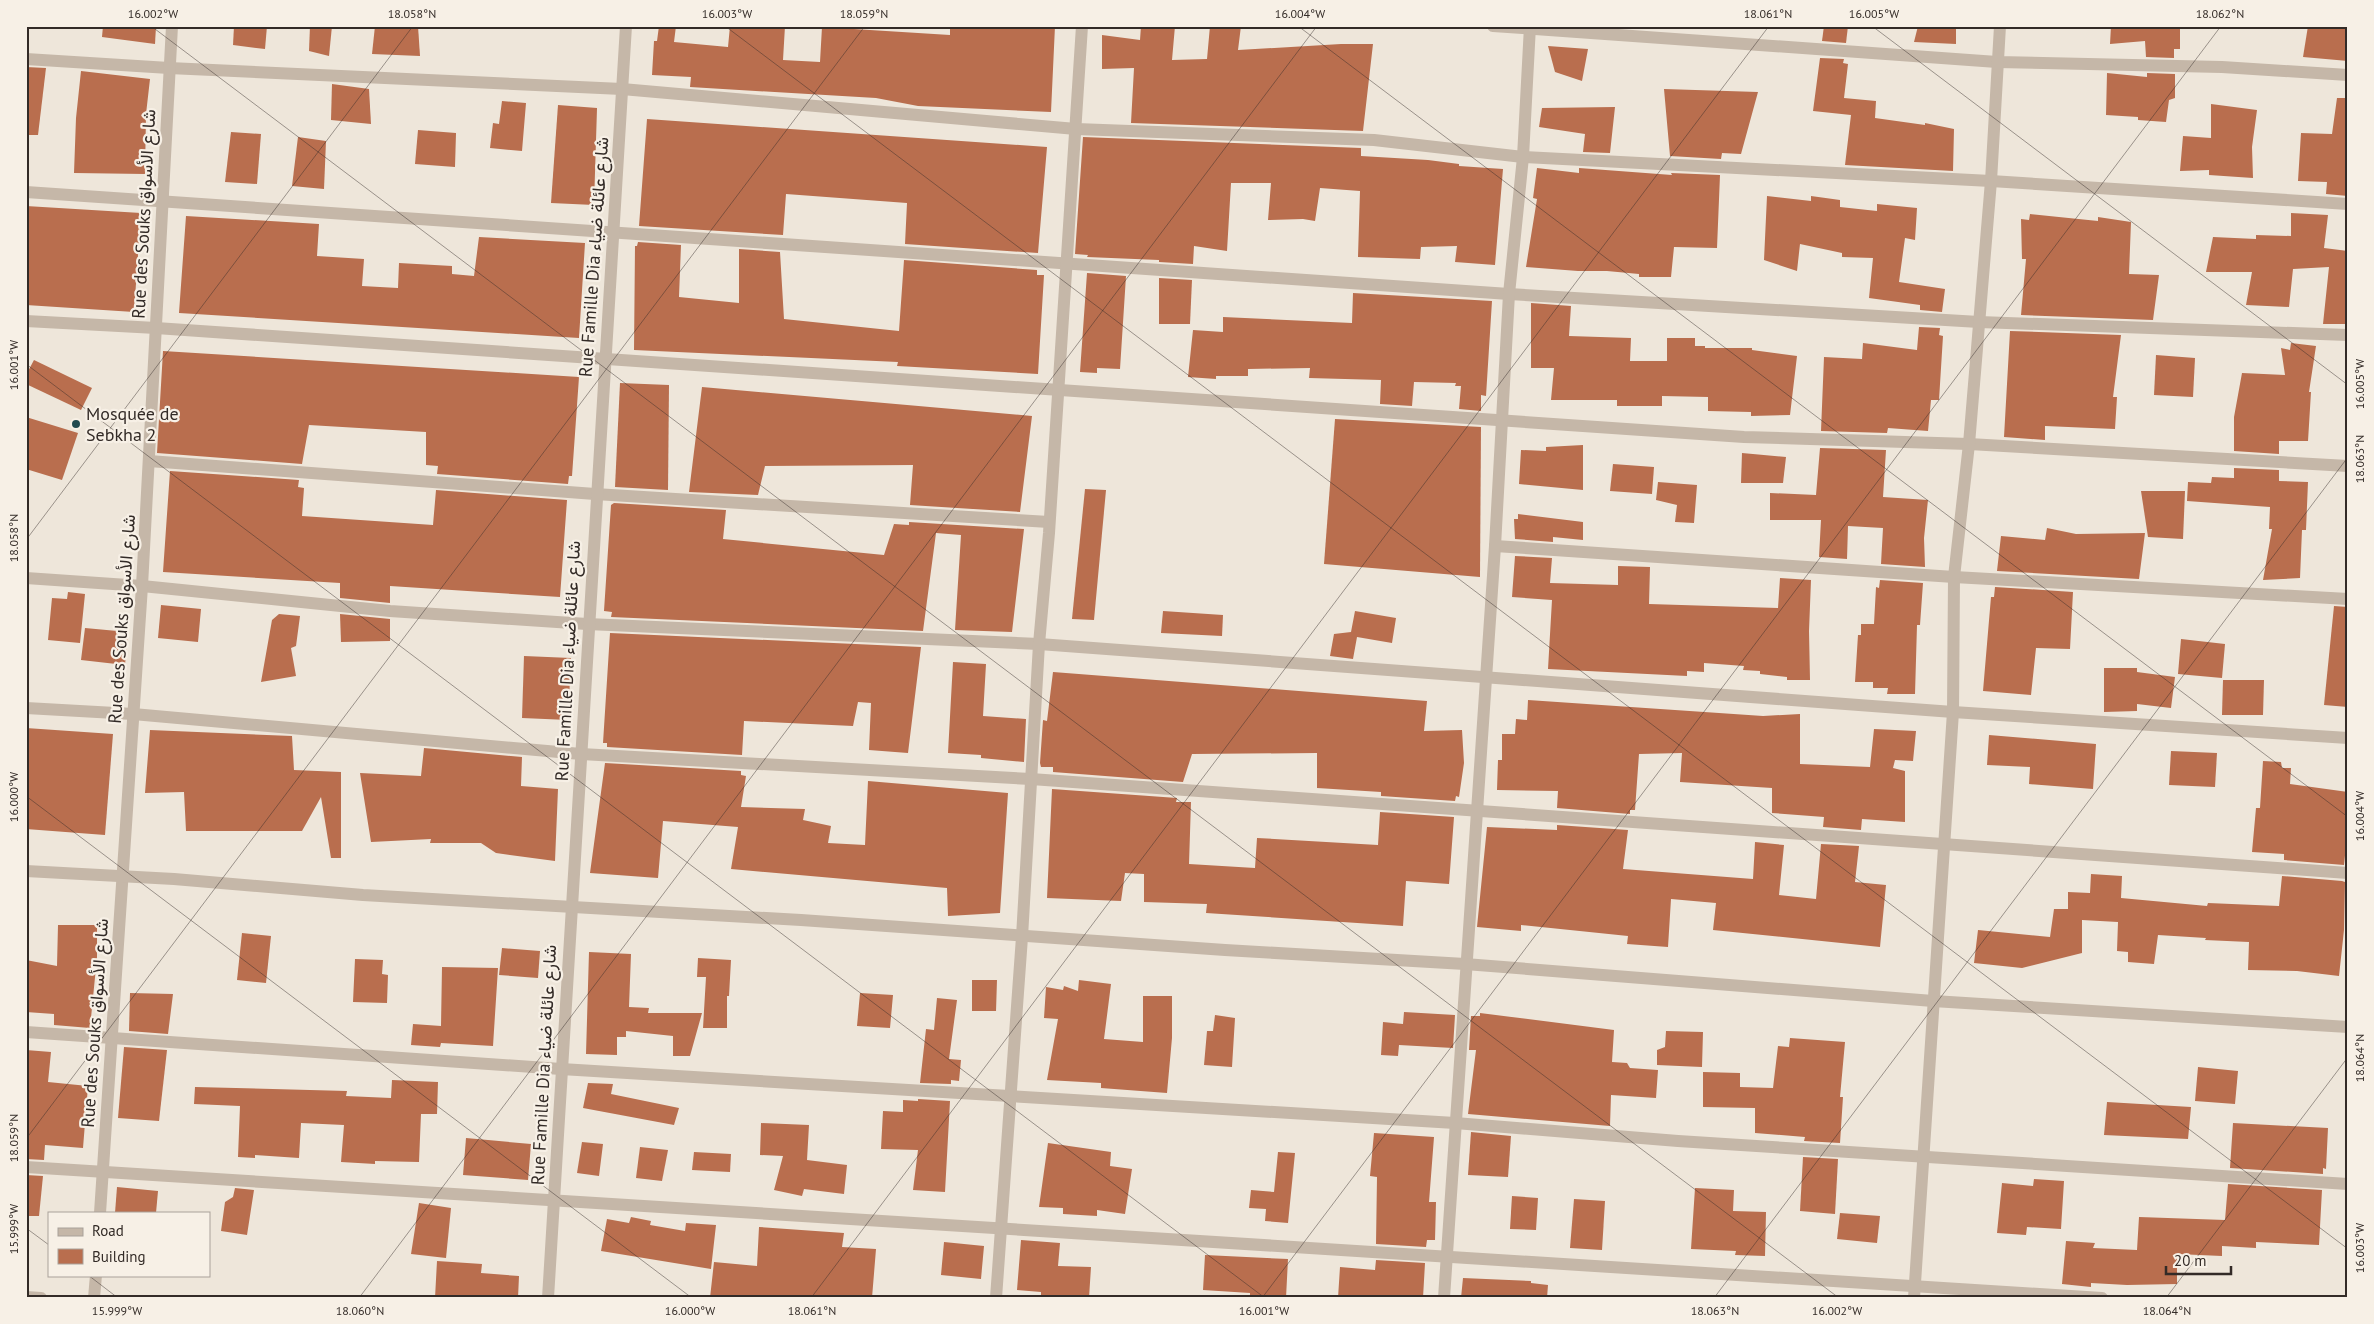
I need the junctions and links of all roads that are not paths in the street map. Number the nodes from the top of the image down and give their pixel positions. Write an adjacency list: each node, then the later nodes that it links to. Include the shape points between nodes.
1 (172, 26): 9 (street, Rue des Souks شارع الأسواق)
2 (626, 26): 11 (street, Rue Famille Dia شارع عائلة ضياء)
3 (1082, 26): 12 (street)
4 (1493, 26): 6 (street)
5 (2000, 26): 8 (street)
6 (1529, 27): 8 (street); 13 (street)
7 (26, 59): 9 (street)
8 (1997, 62): 10 (street, via 2222,67); 14 (street)
9 (169, 68): 11 (street); 16 (street, Rue des Souks شارع الأسواق)
10 (2348, 75)
11 (622, 89): 12 (street); 18 (street, Rue Famille Dia شارع عائلة ضياء)
12 (1076, 129): 13 (street, via 1374,140); 19 (street)
13 (1523, 158): 14 (street); 20 (street)
14 (1991, 181): 17 (street); 22 (street)
15 (26, 192): 16 (street)
16 (162, 201): 18 (street); 23 (street, Rue des Souks شارع الأسواق)
17 (2348, 204)
18 (613, 233): 19 (street); 25 (street, Rue Famille Dia شارع عائلة ضياء)
19 (1067, 262): 20 (street); 26 (street)
20 (1509, 294): 22 (street); 27 (street)
21 (26, 321): 23 (street)
22 (1979, 322): 24 (street); 28 (street)
23 (156, 328): 25 (street); 29 (street, Rue des Souks شارع الأسواق)
24 (2348, 335)
25 (606, 360): 26 (street); 31 (street, Rue Famille Dia شارع عائلة ضياء)
26 (1058, 391): 27 (street); 32 (street)
27 (1502, 419): 28 (street, via 1744,437); 33 (street)
28 (1969, 444): 30 (street); 34 (street)
29 (149, 461): 31 (street); 36 (street, Rue des Souks شارع الأسواق)
30 (2348, 466)
31 (595, 494): 32 (street); 38 (street, Rue Famille Dia شارع عائلة ضياء)
32 (1049, 522): 39 (street)
33 (1495, 546): 34 (street); 40 (street)
34 (1954, 577): 37 (street); 42 (street)
35 (26, 578): 36 (street)
36 (142, 586): 38 (street, via 390,611); 43 (street, Rue des Souks شارع الأسواق)
37 (2348, 599)
38 (587, 624): 39 (street); 45 (street, Rue Famille Dia شارع عائلة ضياء)
39 (1039, 644): 40 (street); 46 (street)
40 (1486, 676): 42 (street); 47 (street)
41 (26, 708): 43 (street)
42 (1952, 712): 44 (street); 48 (street)
43 (133, 714): 45 (street); 51 (street, Rue des Souks شارع الأسواق)
44 (2348, 738)
45 (580, 754): 46 (street); 52 (street, Rue Famille Dia شارع عائلة ضياء)
46 (1031, 779): 47 (street); 53 (street)
47 (1477, 810): 48 (street); 54 (street)
48 (1944, 844): 50 (street); 55 (street)
49 (26, 871): 51 (street)
50 (2348, 873)
51 (122, 877): 52 (street); 58 (street, Rue des Souks شارع الأسواق)
52 (571, 907): 53 (street); 59 (street, Rue Famille Dia شارع عائلة ضياء)
53 (1022, 936): 54 (street); 60 (street)
54 (1466, 964): 55 (street); 61 (street)
55 (1933, 1001): 56 (street); 62 (street)
56 (2348, 1027)
57 (26, 1032): 58 (street)
58 (111, 1038): 59 (street); 64 (street, Rue des Souks شارع الأسواق)
59 (561, 1069): 60 (street); 66 (street, Rue Famille Dia شارع عائلة ضياء)
60 (1011, 1097): 61 (street); 68 (street)
61 (1455, 1123): 62 (street); 69 (street)
62 (1922, 1157): 65 (street); 71 (street)
63 (26, 1167): 64 (street)
64 (102, 1173): 66 (street); 67 (street, Rue des Souks شارع الأسواق)
65 (2348, 1184)
66 (554, 1201): 68 (street); 75 (street, Rue Famille Dia شارع عائلة ضياء)
67 (100, 1212)
68 (1001, 1228): 69 (street); 76 (street)
69 (1447, 1257): 71 (street); 77 (street)
70 (96, 1276): 74 (street)
71 (1914, 1292): 78 (street)
72 (26, 1297): 73 (street)
73 (41, 1298)
74 (94, 1298)
75 (548, 1298)
76 (996, 1298)
77 (1444, 1298)
78 (2102, 1298)

